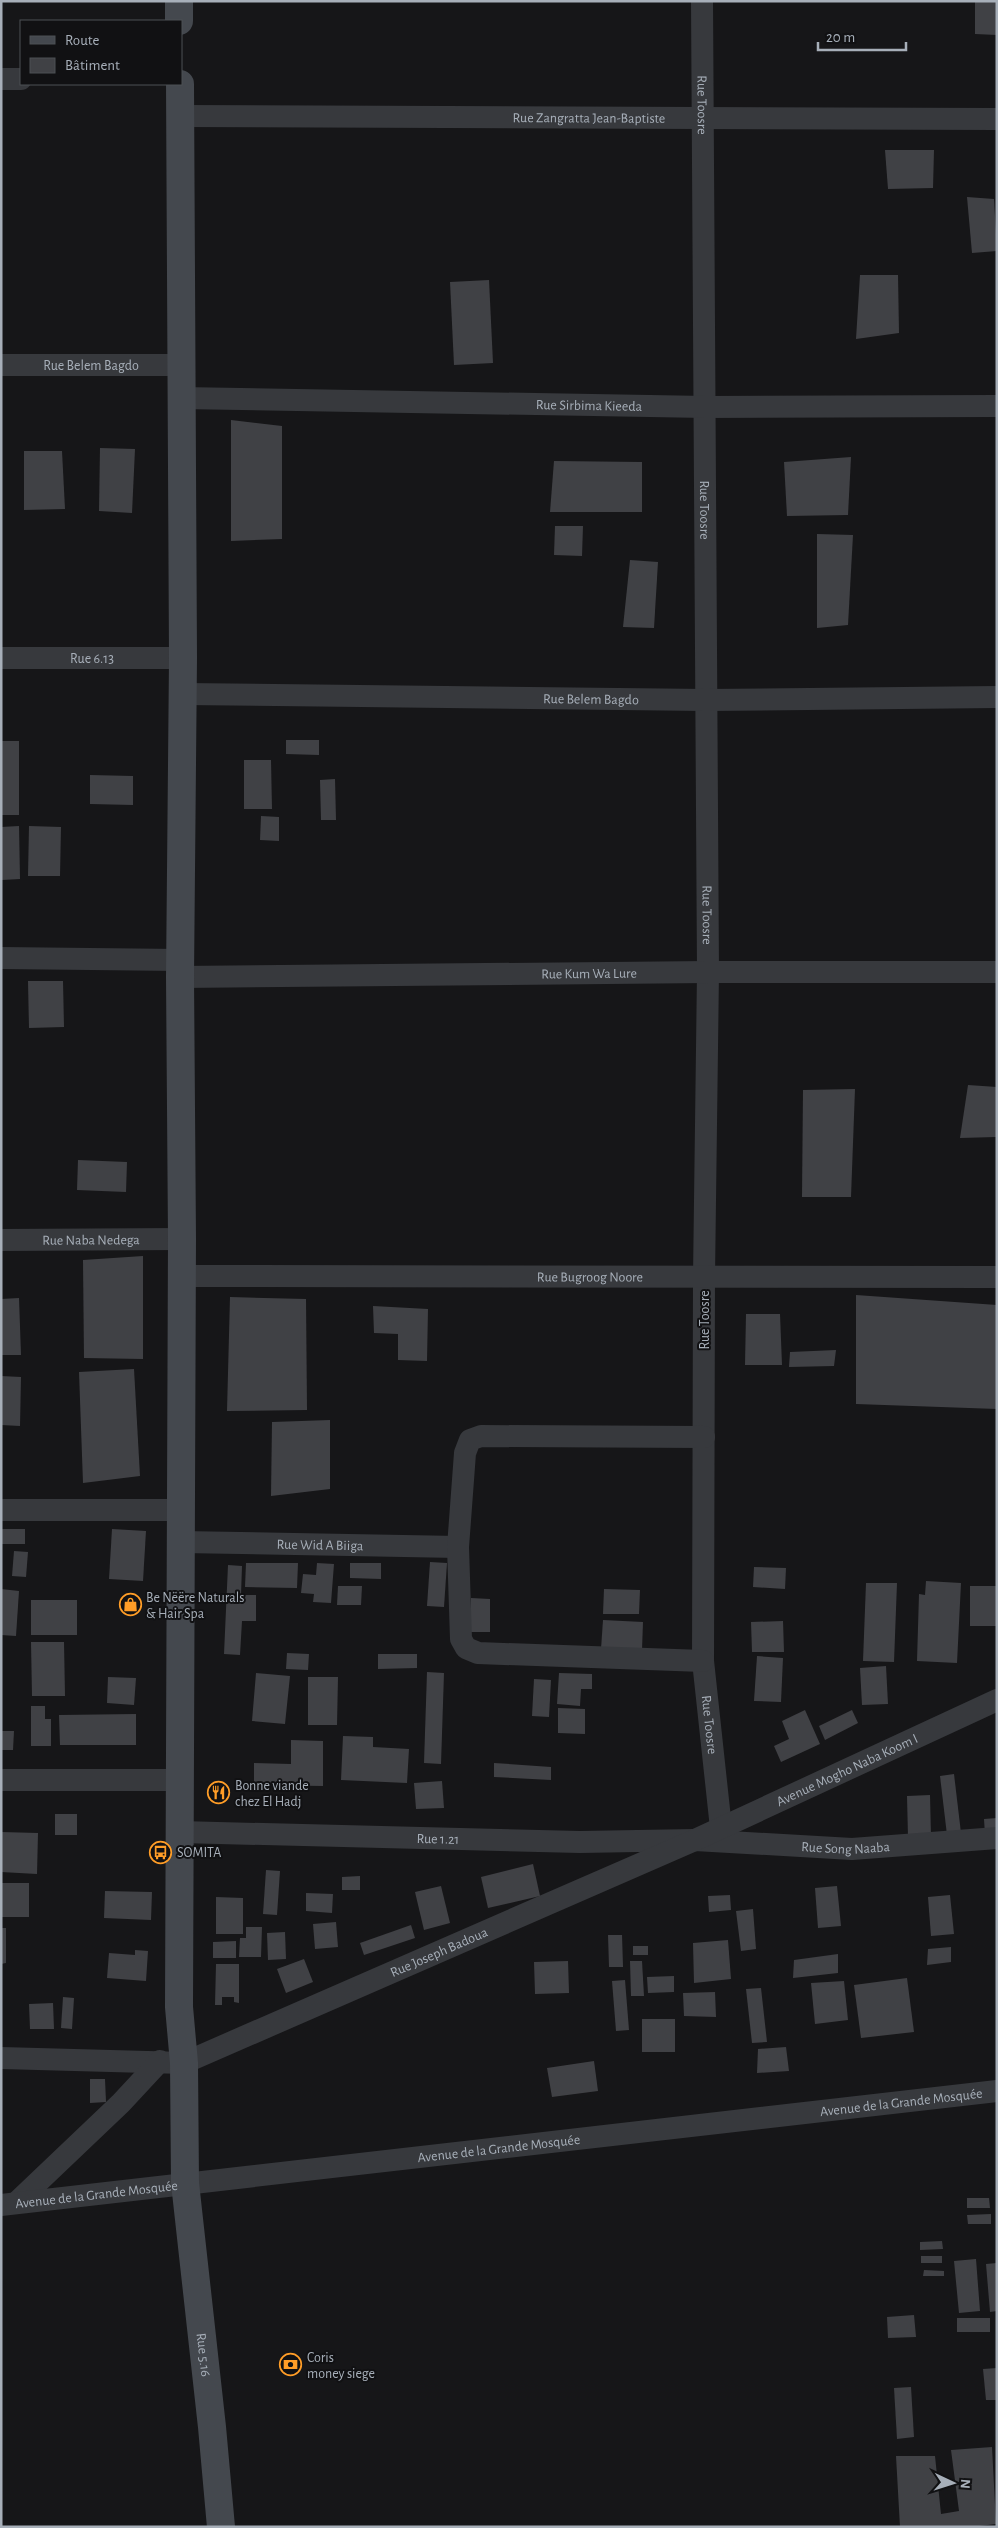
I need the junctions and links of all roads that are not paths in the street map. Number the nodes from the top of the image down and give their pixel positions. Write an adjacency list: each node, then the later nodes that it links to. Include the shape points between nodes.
1 (179, 1): 3 (main road)
2 (702, 1): 8 (street, Rue Toosre)
3 (179, 20)
4 (1, 79): 5 (street)
5 (20, 79)
6 (180, 85): 7 (main road, Rue 5.16)
7 (180, 116): 8 (street, Rue Zangratta Jean-Baptiste); 11 (main road, Rue 5.16)
8 (702, 118): 9 (street, Rue Zangratta Jean-Baptiste); 14 (street, Rue Toosre)
9 (997, 119)
10 (1, 365): 11 (street, Rue Belem Bagdo)
11 (181, 365): 12 (main road, Rue 5.16)
12 (181, 398): 14 (street, Rue Sirbima Kieeda); 16 (main road, Rue 5.16)
13 (997, 406): 14 (street, Rue Sirbima Kieeda)
14 (706, 407): 19 (street, Rue Toosre)
15 (1, 658): 16 (street, Rue 6.13)
16 (183, 658): 17 (main road, Rue 5.16)
17 (183, 694): 19 (street, Rue Belem Bagdo); 21 (main road, Rue 5.16)
18 (997, 697): 19 (street, Rue Belem Bagdo)
19 (706, 700): 22 (street, Rue Toosre)
20 (1, 958): 21 (street, Rue Kum Wa Lure)
21 (180, 968): 22 (street, Rue Kum Wa Lure); 24 (main road, Rue 5.16)
22 (708, 972): 23 (street, Rue Kum Wa Lure); 27 (street, Rue Toosre)
23 (997, 972)
24 (182, 1239): 25 (street, Rue Naba Nedega); 26 (main road, Rue 5.16)
25 (1, 1240)
26 (182, 1276): 27 (street, Rue Bugroog Noore); 31 (main road, Rue 5.16)
27 (704, 1276): 28 (street, Rue Bugroog Noore); 29 (street, Rue Toosre)
28 (997, 1277)
29 (704, 1437): 33 (street, via 482,1436 470,1440 465,1453); 34 (street, Rue Toosre)
30 (1, 1510): 31 (street)
31 (180, 1510): 32 (main road, Rue 5.16)
32 (181, 1542): 33 (street, Rue Wid A Biiga); 37 (main road, Rue 5.16)
33 (458, 1547): 34 (street, via 461,1639 466,1648 478,1653)
34 (703, 1661): 38 (street, Rue Toosre)
35 (997, 1700): 38 (street, Avenue Mogho Naba Koom I)
36 (1, 1780): 37 (street)
37 (180, 1780): 39 (main road, Rue 5.16)
38 (721, 1828): 41 (street, Avenue Mogho Naba Koom I)
39 (180, 1832): 41 (street, Rue 1.21, via 580,1842); 43 (main road, Rue 5.16, via 179,2008)
40 (997, 1838): 41 (street, Rue Song Naaba, via 852,1849)
41 (695, 1840): 43 (street, Rue Joseph Badoua)
42 (1, 2058): 43 (street)
43 (172, 2062): 45 (main road, Rue 5.16); 46 (street)
44 (997, 2091): 45 (street, Avenue de la Grande Mosquée)
45 (185, 2183): 46 (street, Avenue de la Grande Mosquée); 47 (main road, Rue 5.16)
46 (8, 2204)
47 (221, 2527)

